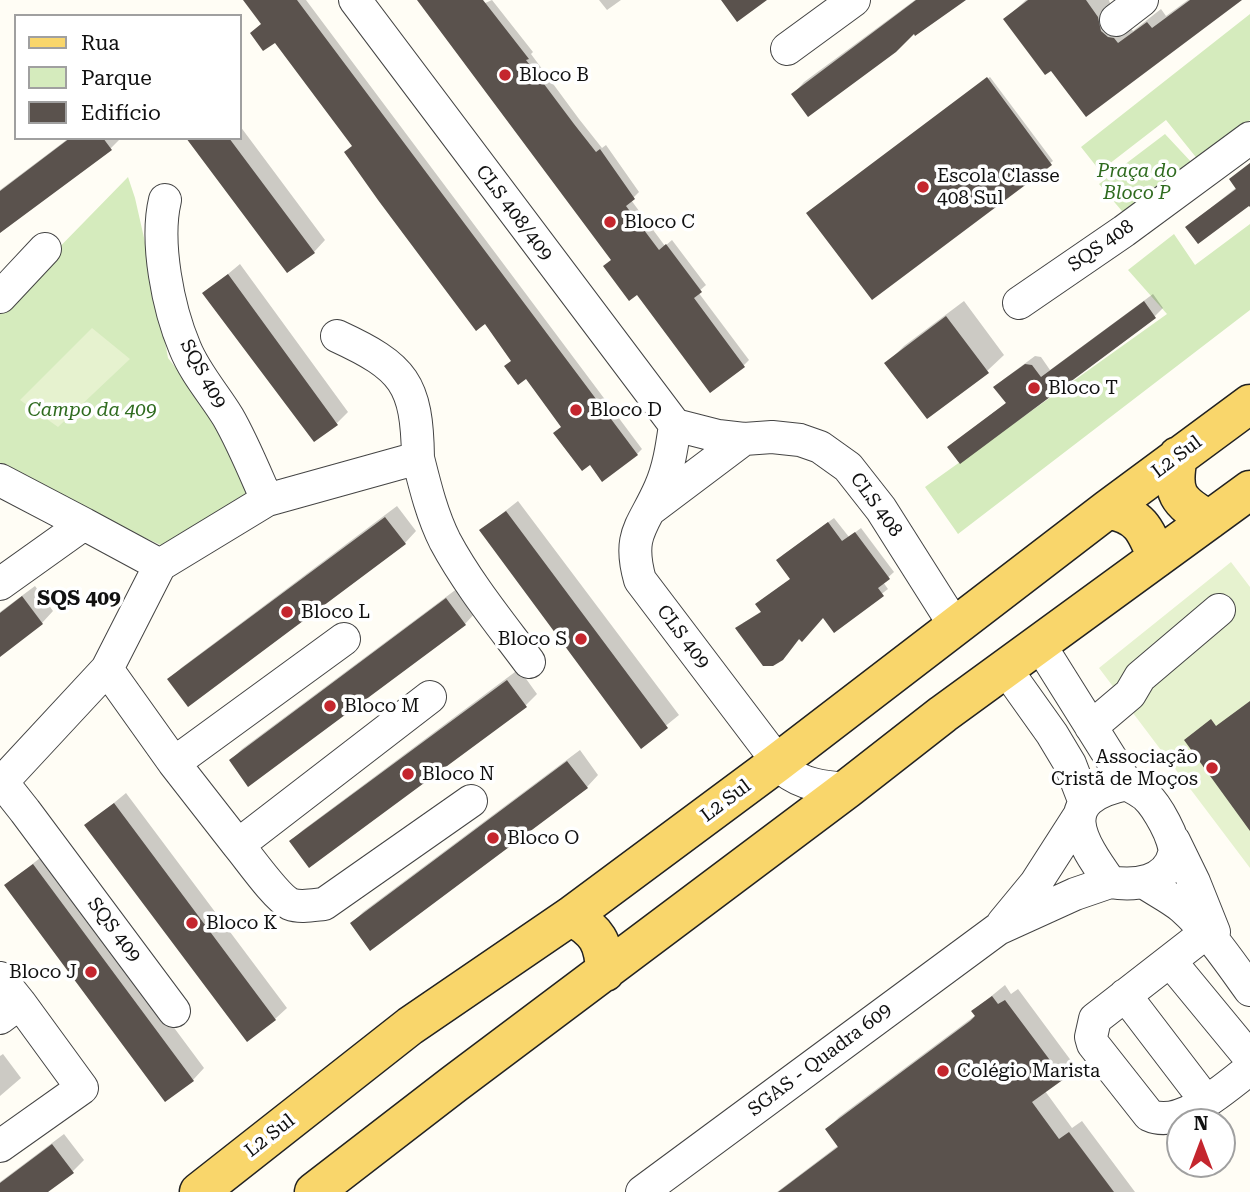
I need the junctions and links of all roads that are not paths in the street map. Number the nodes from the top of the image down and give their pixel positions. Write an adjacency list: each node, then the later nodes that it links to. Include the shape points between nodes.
1 (355, 0): 13 (street, CLS 408/409)
2 (853, 0): 5 (street)
3 (1142, 0): 4 (street)
4 (1116, 20)
5 (787, 49)
6 (1250, 138): 10 (street, SQS 408)
7 (165, 200): 19 (street, SQS 409, via 161,215 166,276 185,350 228,418)
8 (45, 249): 9 (street)
9 (0, 297)
10 (1019, 303)
11 (337, 335): 16 (street, via 394,369 410,391)
12 (1250, 404): 15 (main road, L2 Sul)
13 (676, 425): 14 (street, CLS 408); 21 (street, CLS 409, via 669,463)
14 (744, 439): 21 (street); 28 (street, CLS 408, via 800,440 820,447 848,467 881,509)
15 (1178, 456): 20 (main road, L2 Sul); 22 (main road, via 1174,477 1178,497)
16 (418, 458): 19 (street); 31 (street, via 444,539 470,583)
17 (0, 480): 23 (street)
18 (1250, 490): 22 (main road)
19 (267, 500): 25 (street)
20 (1108, 509): 24 (main road, via 1125,513 1142,526); 28 (main road, L2 Sul)
21 (647, 512): 37 (street, CLS 409, via 636,534 640,580)
22 (1209, 520): 24 (main road)
23 (84, 524): 25 (street); 26 (street)
24 (1157, 558): 30 (main road)
25 (160, 565): 33 (street, SQS 409)
26 (0, 584)
27 (1219, 610): 35 (street, via 1140,677 1130,694)
28 (955, 626): 37 (main road, L2 Sul)
29 (344, 639): 36 (street)
30 (1038, 642): 32 (main road); 35 (street)
31 (529, 662)
32 (1004, 668): 40 (main road); 42 (street, via 1070,764)
33 (107, 669): 36 (street); 38 (street, SQS 409)
34 (430, 697): 44 (street)
35 (1085, 717): 39 (street)
36 (174, 763): 44 (street)
37 (777, 763): 40 (street, CLS 409, via 812,785); 47 (main road, L2 Sul)
38 (1, 783): 56 (street, SQS 409)
39 (1127, 784): 42 (street, via 1114,787); 43 (street, via 1147,797)
40 (848, 789): 51 (main road)
41 (471, 801): 44 (street, via 324,904 290,904)
42 (1082, 809): 45 (street, via 1080,832 1086,848); 48 (street, SGAS - Quadra 609, via 1037,883)
43 (1174, 841): 46 (street, via 1168,865); 49 (street)
44 (238, 845)
45 (1110, 882): 46 (street); 48 (street, SGAS - Quadra 609)
46 (1144, 883): 49 (street, via 1181,906)
47 (571, 916): 51 (main road, via 598,937); 63 (main road, L2 Sul, via 410,1026)
48 (998, 929): 62 (street, SGAS - Quadra 609)
49 (1213, 936): 50 (street); 53 (street)
50 (1170, 961): 54 (street); 57 (street)
51 (606, 972): 61 (main road)
52 (0, 978): 55 (street)
53 (1250, 990)
54 (1125, 996): 59 (street); 59 (street, via 1095,1019 1093,1044 1149,1115 1178,1117)
55 (10, 1011): 60 (street, via 82,1088)
56 (174, 1011)
57 (1250, 1058)
58 (1250, 1069): 59 (street)
59 (1206, 1101)
60 (0, 1146)
61 (320, 1190)
62 (645, 1191)
63 (199, 1192)

